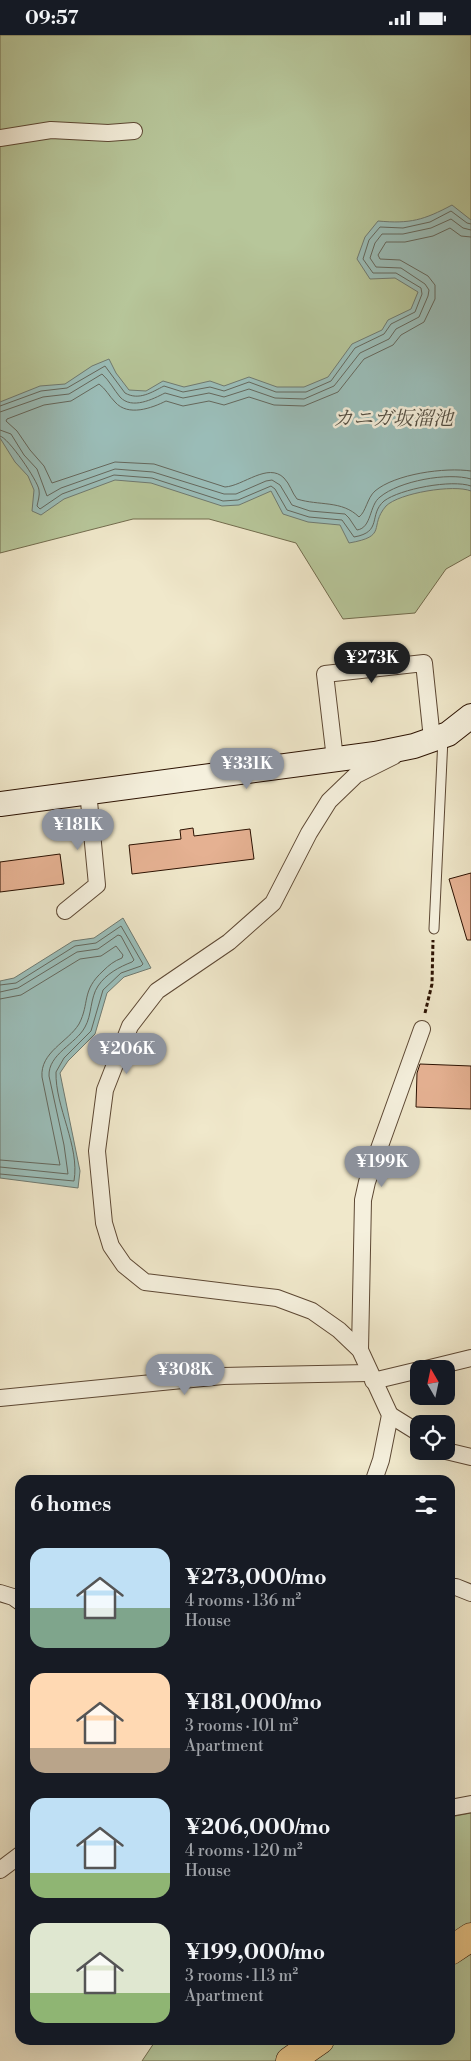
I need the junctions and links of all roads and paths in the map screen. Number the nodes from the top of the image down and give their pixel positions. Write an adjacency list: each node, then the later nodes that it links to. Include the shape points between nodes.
1 (134, 131): 2 (street, via 51,130)
2 (0, 138)
3 (471, 717): 4 (street)
4 (430, 740): 5 (street, via 375,754); 5 (street, via 424,663 325,674); 9 (lane); 11 (street, via 356,775 328,801 273,903 229,942 157,991 130,1026 104,1090 97,1151 104,1223 111,1245 124,1265 145,1282 277,1298 312,1311)
5 (334, 759): 6 (street)
6 (88, 791): 7 (street); 8 (street, via 97,885)
7 (0, 804)
8 (65, 911)
9 (434, 929): 10 (path, via 432,984)
10 (422, 1029): 11 (street, via 363,1200)
11 (360, 1350): 15 (street)
12 (471, 1358): 13 (street)
13 (455, 1362)
14 (410, 1372): 15 (street)
15 (371, 1377): 16 (street, via 223,1376); 17 (street)
16 (0, 1398)
17 (390, 1415): 18 (street); 21 (street)
18 (410, 1427)
19 (455, 1453): 20 (street)
20 (471, 1457)
21 (376, 1475)
22 (455, 1587): 24 (street)
23 (0, 1593): 25 (street)
24 (471, 1593)
25 (15, 1599)
26 (471, 1804): 27 (street)
27 (455, 1806)
28 (15, 1859): 29 (street)
29 (0, 1870)
30 (471, 1937): 31 (highway)
31 (455, 1948)
32 (313, 2045): 33 (highway)
33 (290, 2061)

